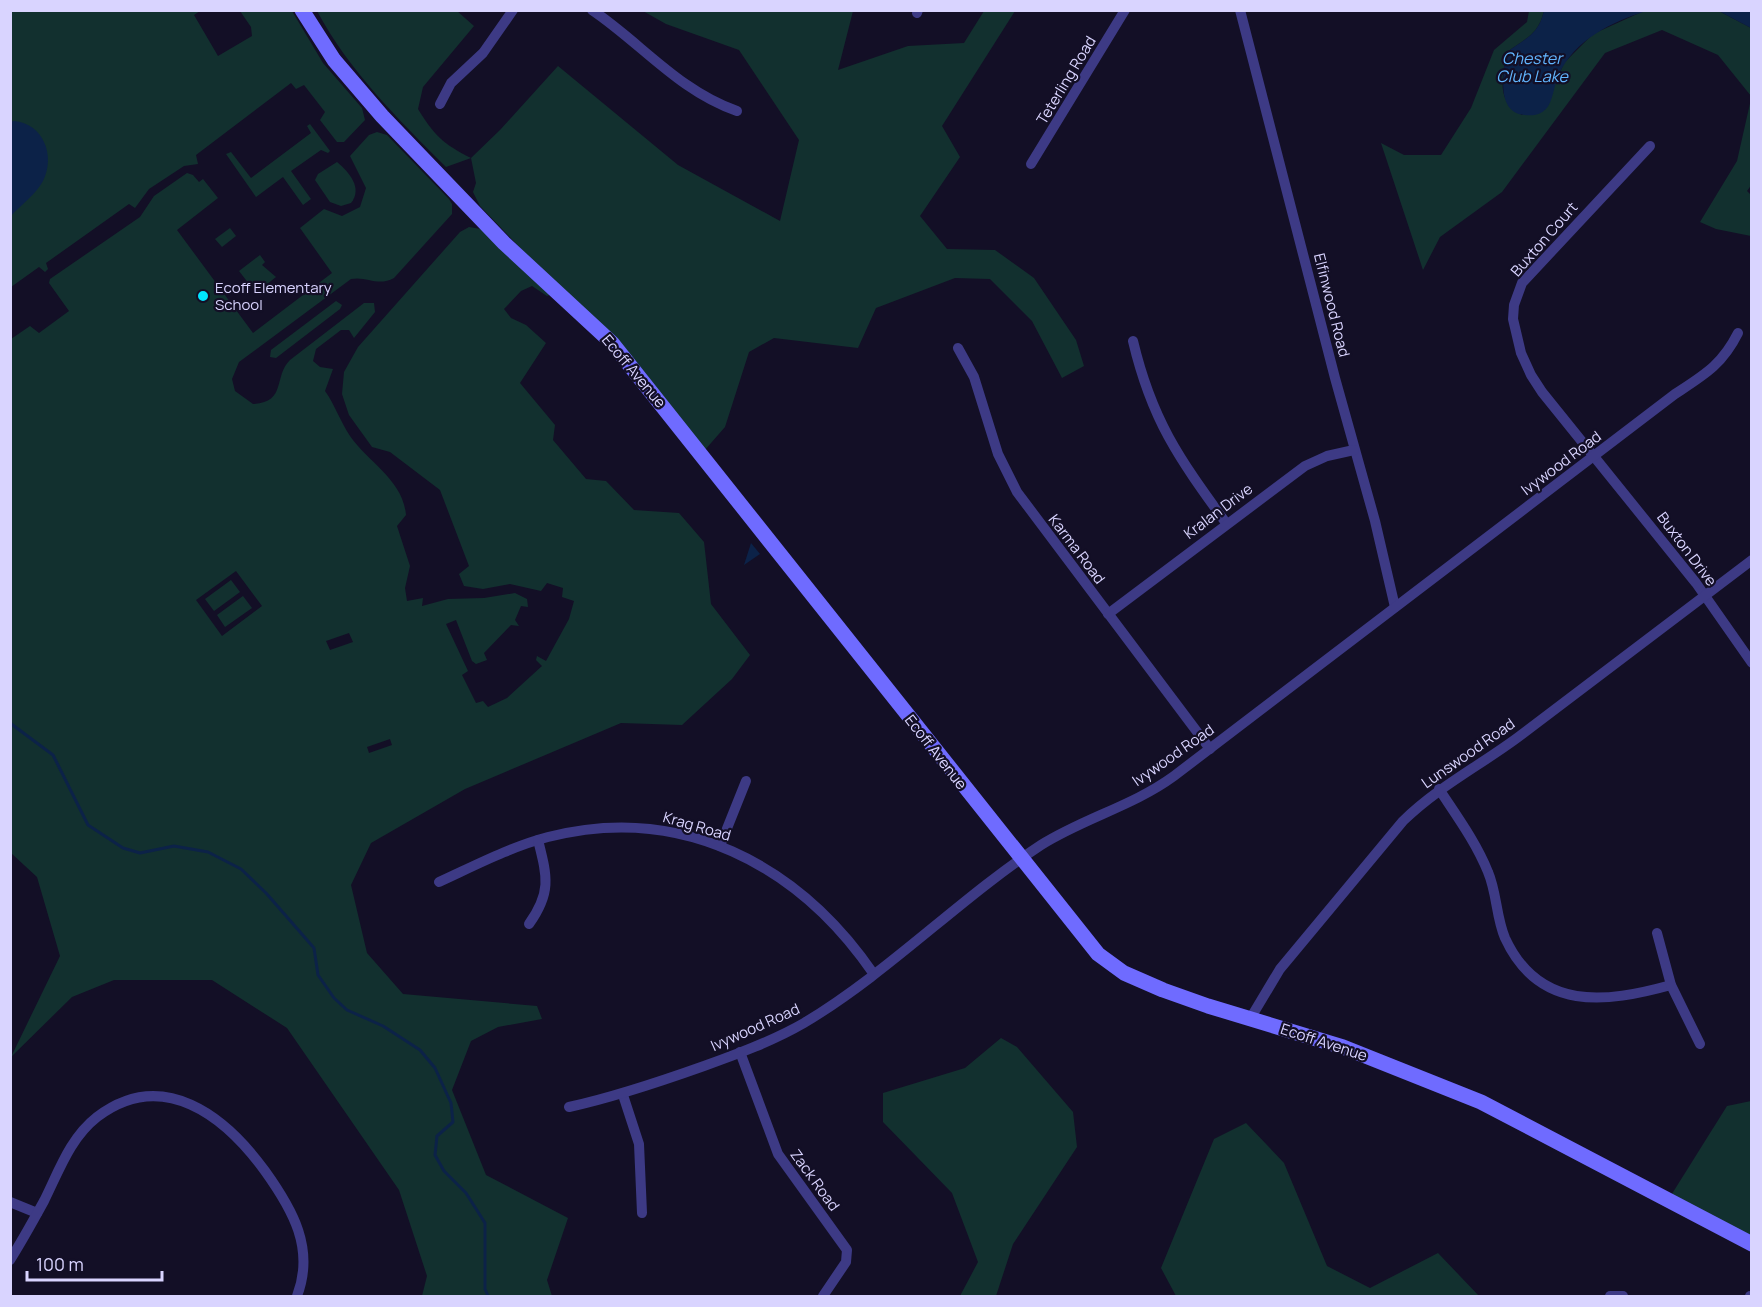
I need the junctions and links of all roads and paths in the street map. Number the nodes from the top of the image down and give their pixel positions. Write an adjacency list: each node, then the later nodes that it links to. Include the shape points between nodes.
1 (302, 10): 26 (street, Ecoff Avenue, via 334,60 390,124 504,243 612,343)
2 (513, 10): 6 (street, via 483,53 451,83)
3 (592, 10): 7 (street, via 658,65 717,104)
4 (1125, 10): 9 (street, Teterling Road)
5 (1240, 10): 13 (street, Elfinwood Road)
6 (440, 104)
7 (737, 111)
8 (1650, 146): 14 (street, Buxton Court, via 1522,283 1514,305 1514,330 1531,375)
9 (1031, 164)
10 (1738, 333): 14 (street, Ivywood Road, via 1715,367)
11 (1133, 341): 15 (street, via 1156,417 1180,460)
12 (958, 348): 19 (street, Karma Road, via 974,377 998,454 1017,492)
13 (1354, 450): 15 (street, Kralan Drive, via 1305,466); 18 (street, Elfinwood Road)
14 (1595, 457): 17 (street, Buxton Drive); 18 (street, Ivywood Road)
15 (1226, 523): 19 (street, Kralan Drive)
16 (1752, 560): 17 (street, Lunswood Road)
17 (1704, 596): 20 (street, Buxton Drive); 23 (street, Lunswood Road, via 1515,740)
18 (1395, 607): 21 (street, Ivywood Road)
19 (1108, 614): 21 (street, Karma Road)
20 (1752, 663)
21 (1210, 748): 26 (street, Ivywood Road, via 1152,791 1064,831)
22 (746, 780): 25 (street)
23 (1439, 789): 31 (street, via 1484,862 1505,937 1531,974 1556,991 1594,1000 1628,997); 32 (street, Lunswood Road, via 1403,821 1287,960)
24 (538, 840): 25 (street, Krag Road, via 577,831 625,827 669,831); 27 (street, Krag Road); 28 (street, via 546,891)
25 (720, 846): 30 (street, Krag Road, via 764,867 807,897 841,931)
26 (1021, 860): 30 (street, Ivywood Road); 32 (street, Ecoff Avenue, via 1086,942 1109,963 1163,990)
27 (438, 882)
28 (529, 924)
29 (1657, 933): 31 (street)
30 (873, 973): 34 (street, Ivywood Road, via 804,1023)
31 (1671, 986): 33 (street)
32 (1250, 1019): 40 (street, Ecoff Avenue, via 1343,1047 1481,1102)
33 (1700, 1044)
34 (740, 1052): 35 (street, Ivywood Road); 43 (street, Zack Road, via 778,1154 848,1254 846,1263)
35 (623, 1095): 36 (street, Ivywood Road); 39 (street, via 639,1144)
36 (569, 1107)
37 (10, 1202): 38 (street)
38 (37, 1213): 41 (street); 42 (street, via 69,1150 98,1117 126,1101 144,1097 175,1099 217,1118 236,1135 292,1213 302,1238 305,1261)
39 (642, 1213)
40 (1752, 1244)
41 (10, 1260)
42 (297, 1296)
43 (822, 1296)
44 (1610, 1296): 45 (street)
45 (1623, 1296)

